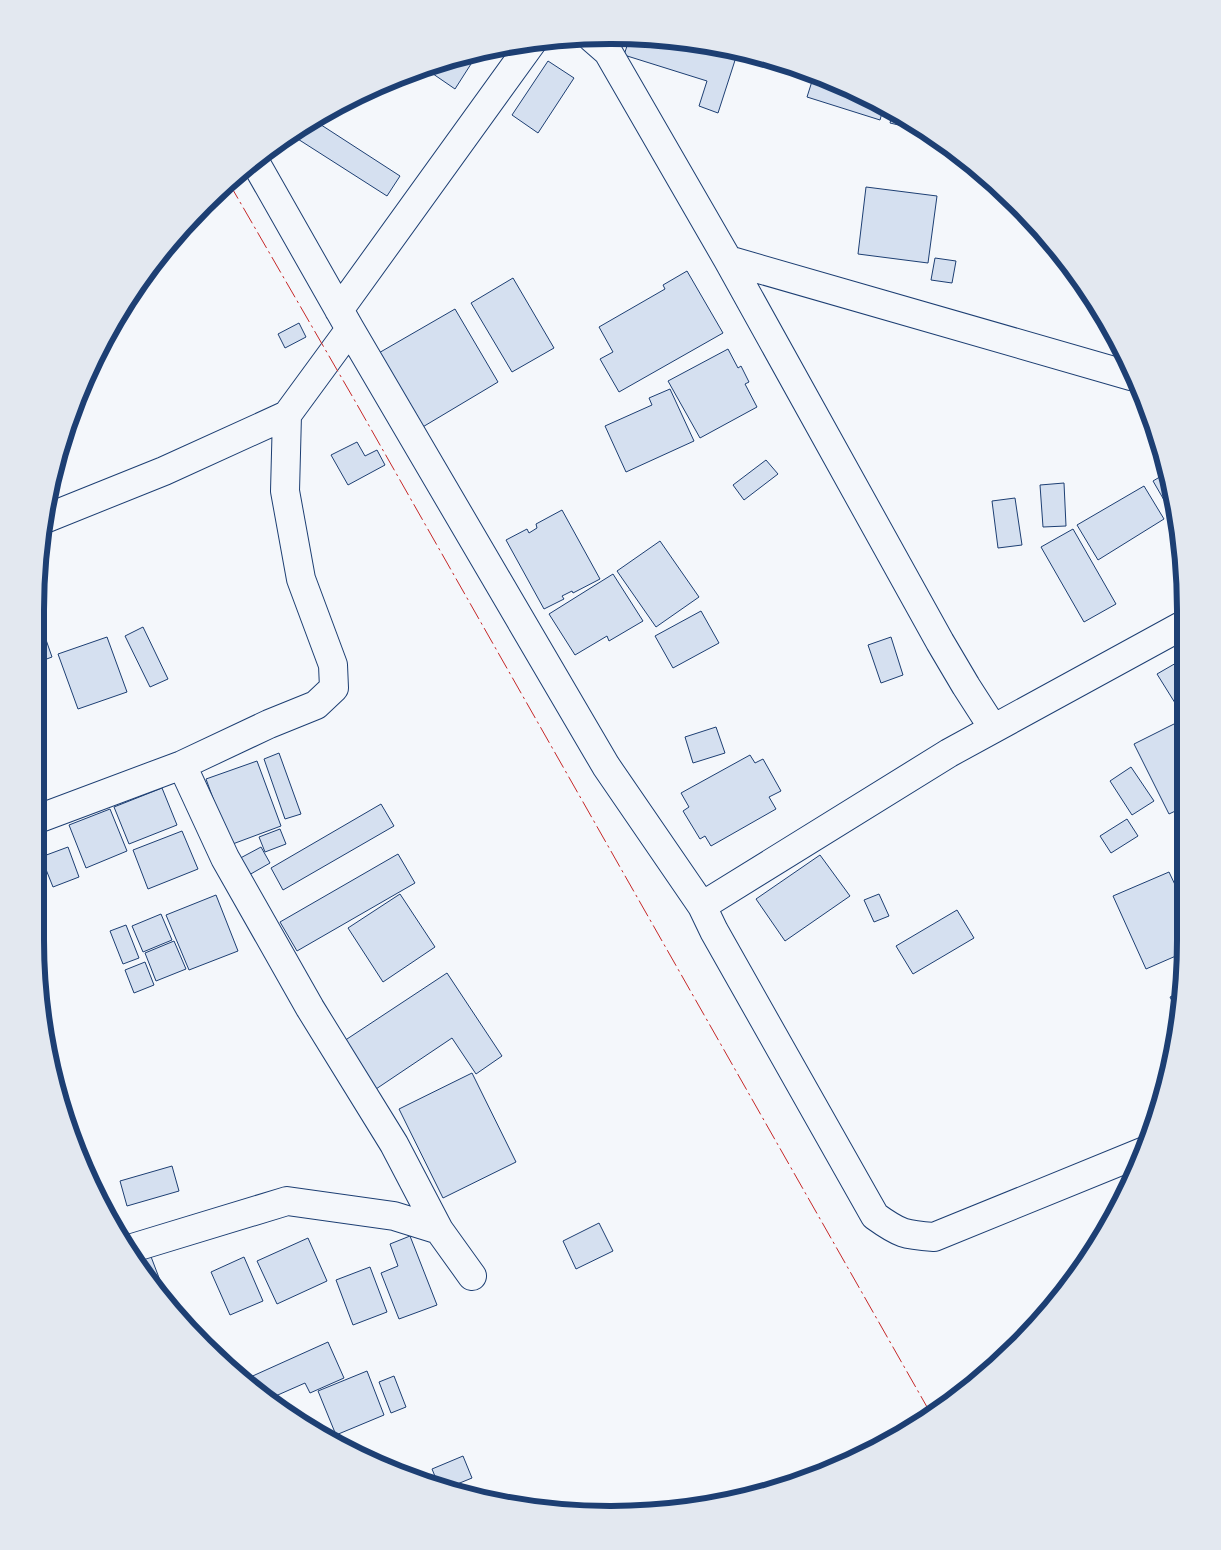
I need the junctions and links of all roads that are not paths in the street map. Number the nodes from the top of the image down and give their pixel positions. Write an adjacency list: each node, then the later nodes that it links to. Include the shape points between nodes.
1 (599, 44): 4 (street, via 608,52)
2 (526, 51): 5 (street)
3 (258, 167): 5 (street)
4 (728, 260): 6 (street); 10 (street, via 940,642)
5 (344, 320): 7 (street); 13 (street, via 606,766)
6 (1125, 374)
7 (287, 415): 8 (street, via 164,471); 11 (street, via 285,492 301,579 333,664 334,688 316,706)
8 (52, 516)
9 (1177, 628): 10 (street)
10 (993, 728): 13 (street)
11 (182, 765): 12 (street); 15 (street, via 230,866 310,1008 394,1144)
12 (44, 817)
13 (702, 906): 14 (street, via 875,1216 892,1229 906,1235 934,1237)
14 (1134, 1157)
15 (439, 1230): 16 (street, via 394,1216 288,1201); 17 (street)
16 (135, 1247)
17 (472, 1276)

